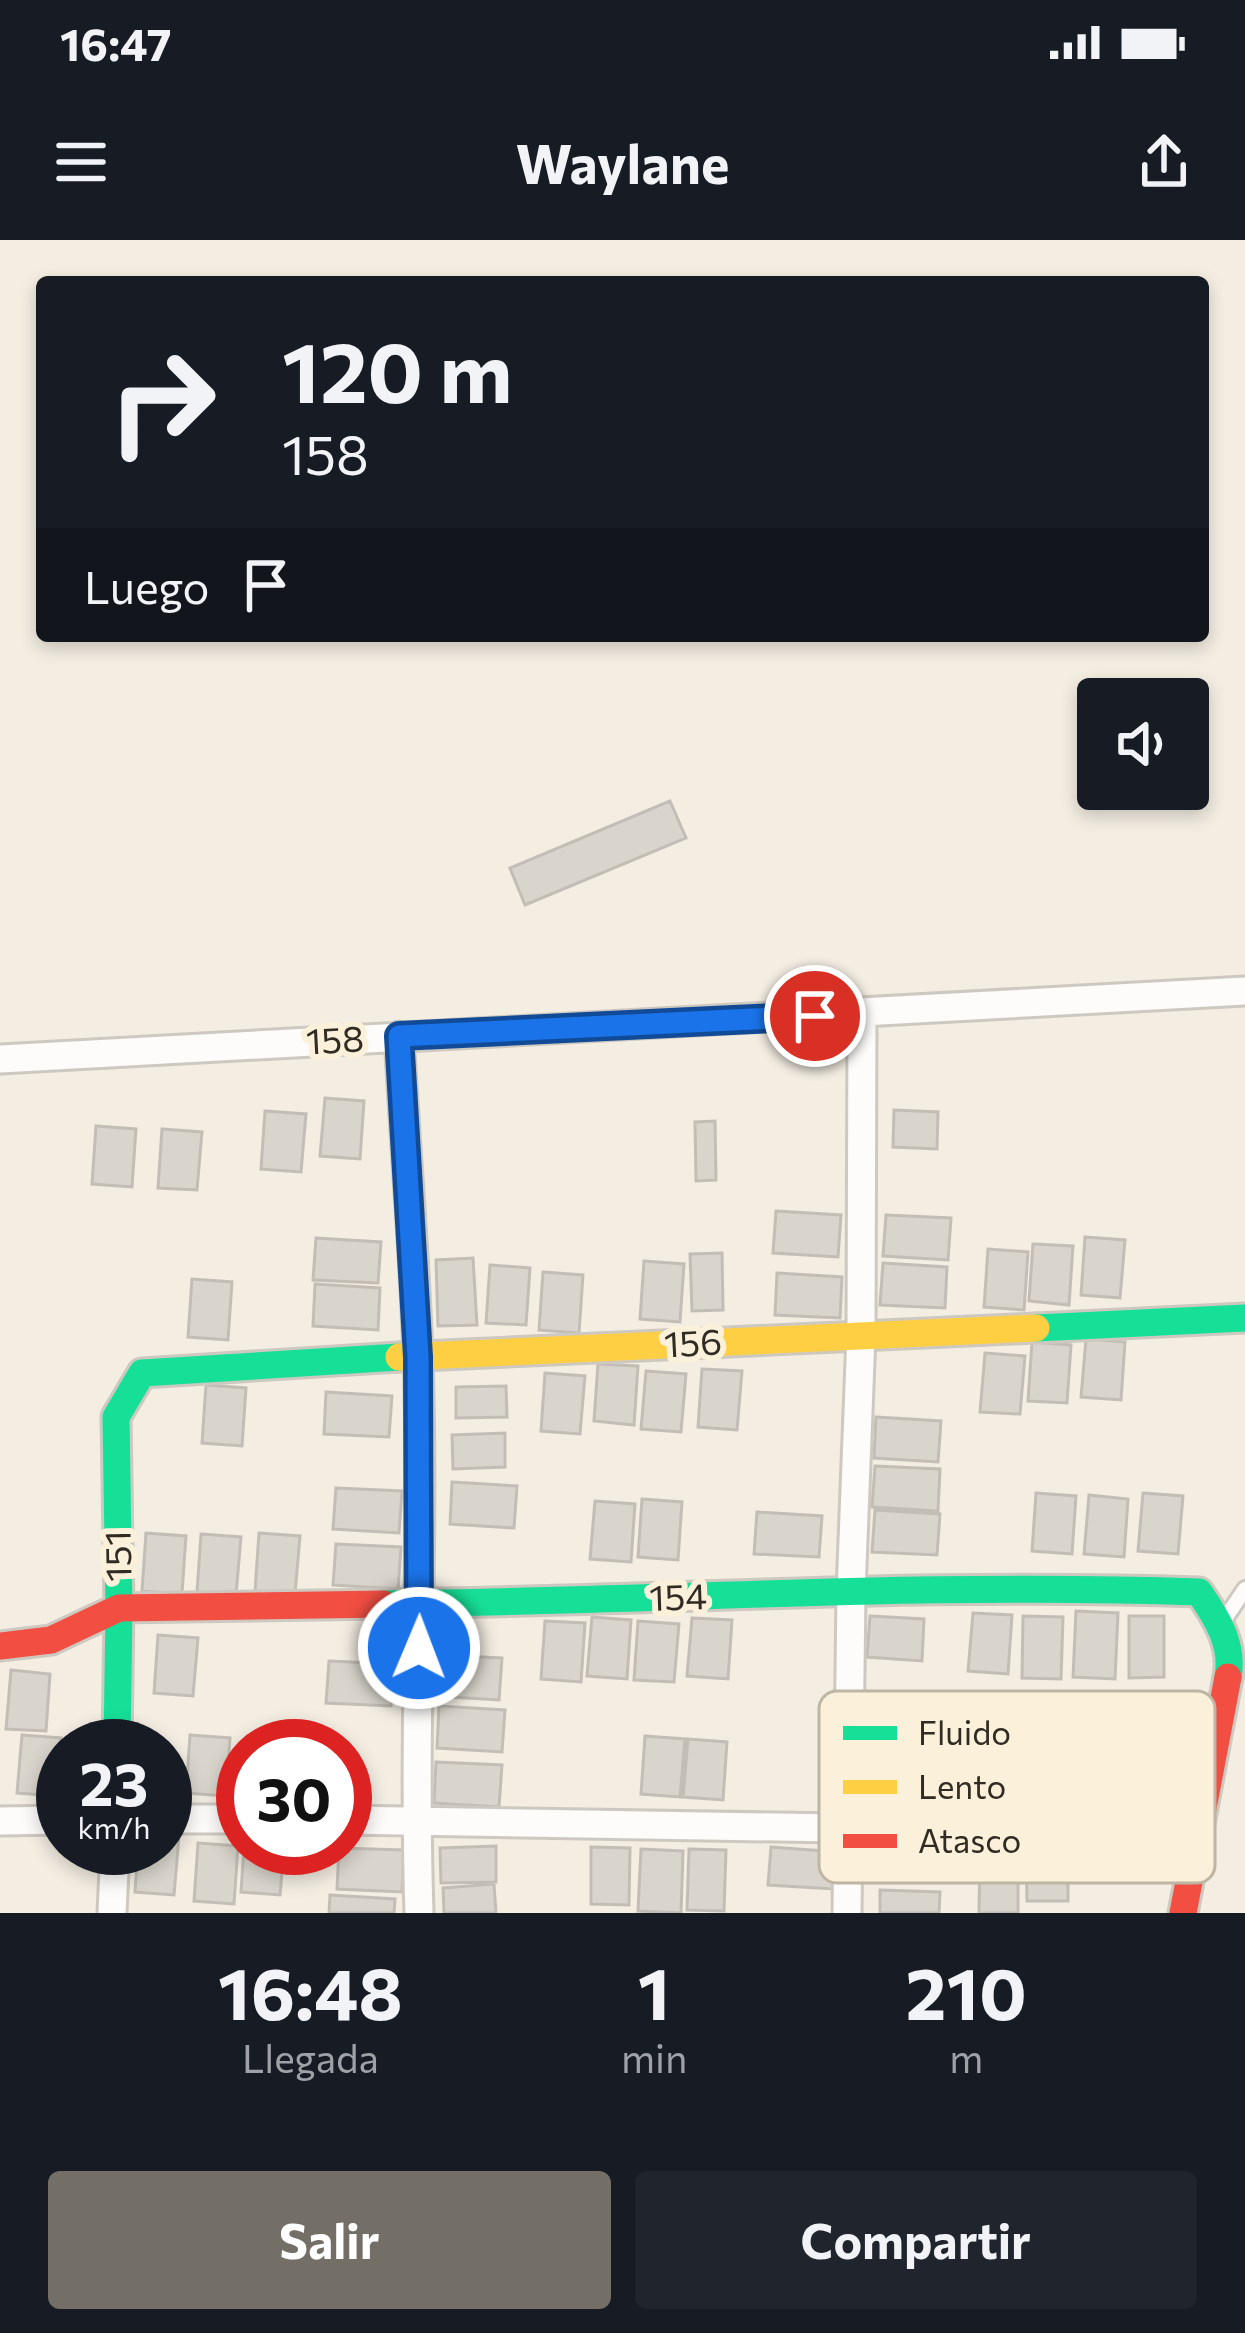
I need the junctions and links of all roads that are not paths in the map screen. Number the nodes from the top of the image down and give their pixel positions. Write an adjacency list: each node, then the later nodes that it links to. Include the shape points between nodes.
1 (1245, 991): 2 (street, 158)
2 (862, 1013): 3 (street, 158); 6 (street)
3 (399, 1036): 4 (street, 158); 7 (street)
4 (0, 1059)
5 (1245, 1318): 6 (street, 156)
6 (861, 1335): 7 (street, 156); 10 (street)
7 (418, 1357): 8 (street, 156); 11 (street)
8 (142, 1373): 12 (street, 151, via 116,1417)
9 (1245, 1589): 13 (lane)
10 (850, 1592): 11 (street, 154); 13 (street, 154, via 1199,1592); 15 (street)
11 (420, 1604): 12 (street, 154); 21 (street)
12 (119, 1608): 14 (street, via 51,1640); 16 (street, 151)
13 (1221, 1624): 17 (street, via 1230,1665)
14 (0, 1646)
15 (849, 1691)
16 (117, 1719)
17 (1215, 1744)
18 (36, 1820): 20 (street)
19 (372, 1820): 21 (street)
20 (0, 1821)
21 (416, 1821): 22 (street); 26 (street)
22 (819, 1827)
23 (114, 1875): 25 (street)
24 (1189, 1883): 27 (street)
25 (112, 1913)
26 (419, 1913)
27 (1183, 1913)

